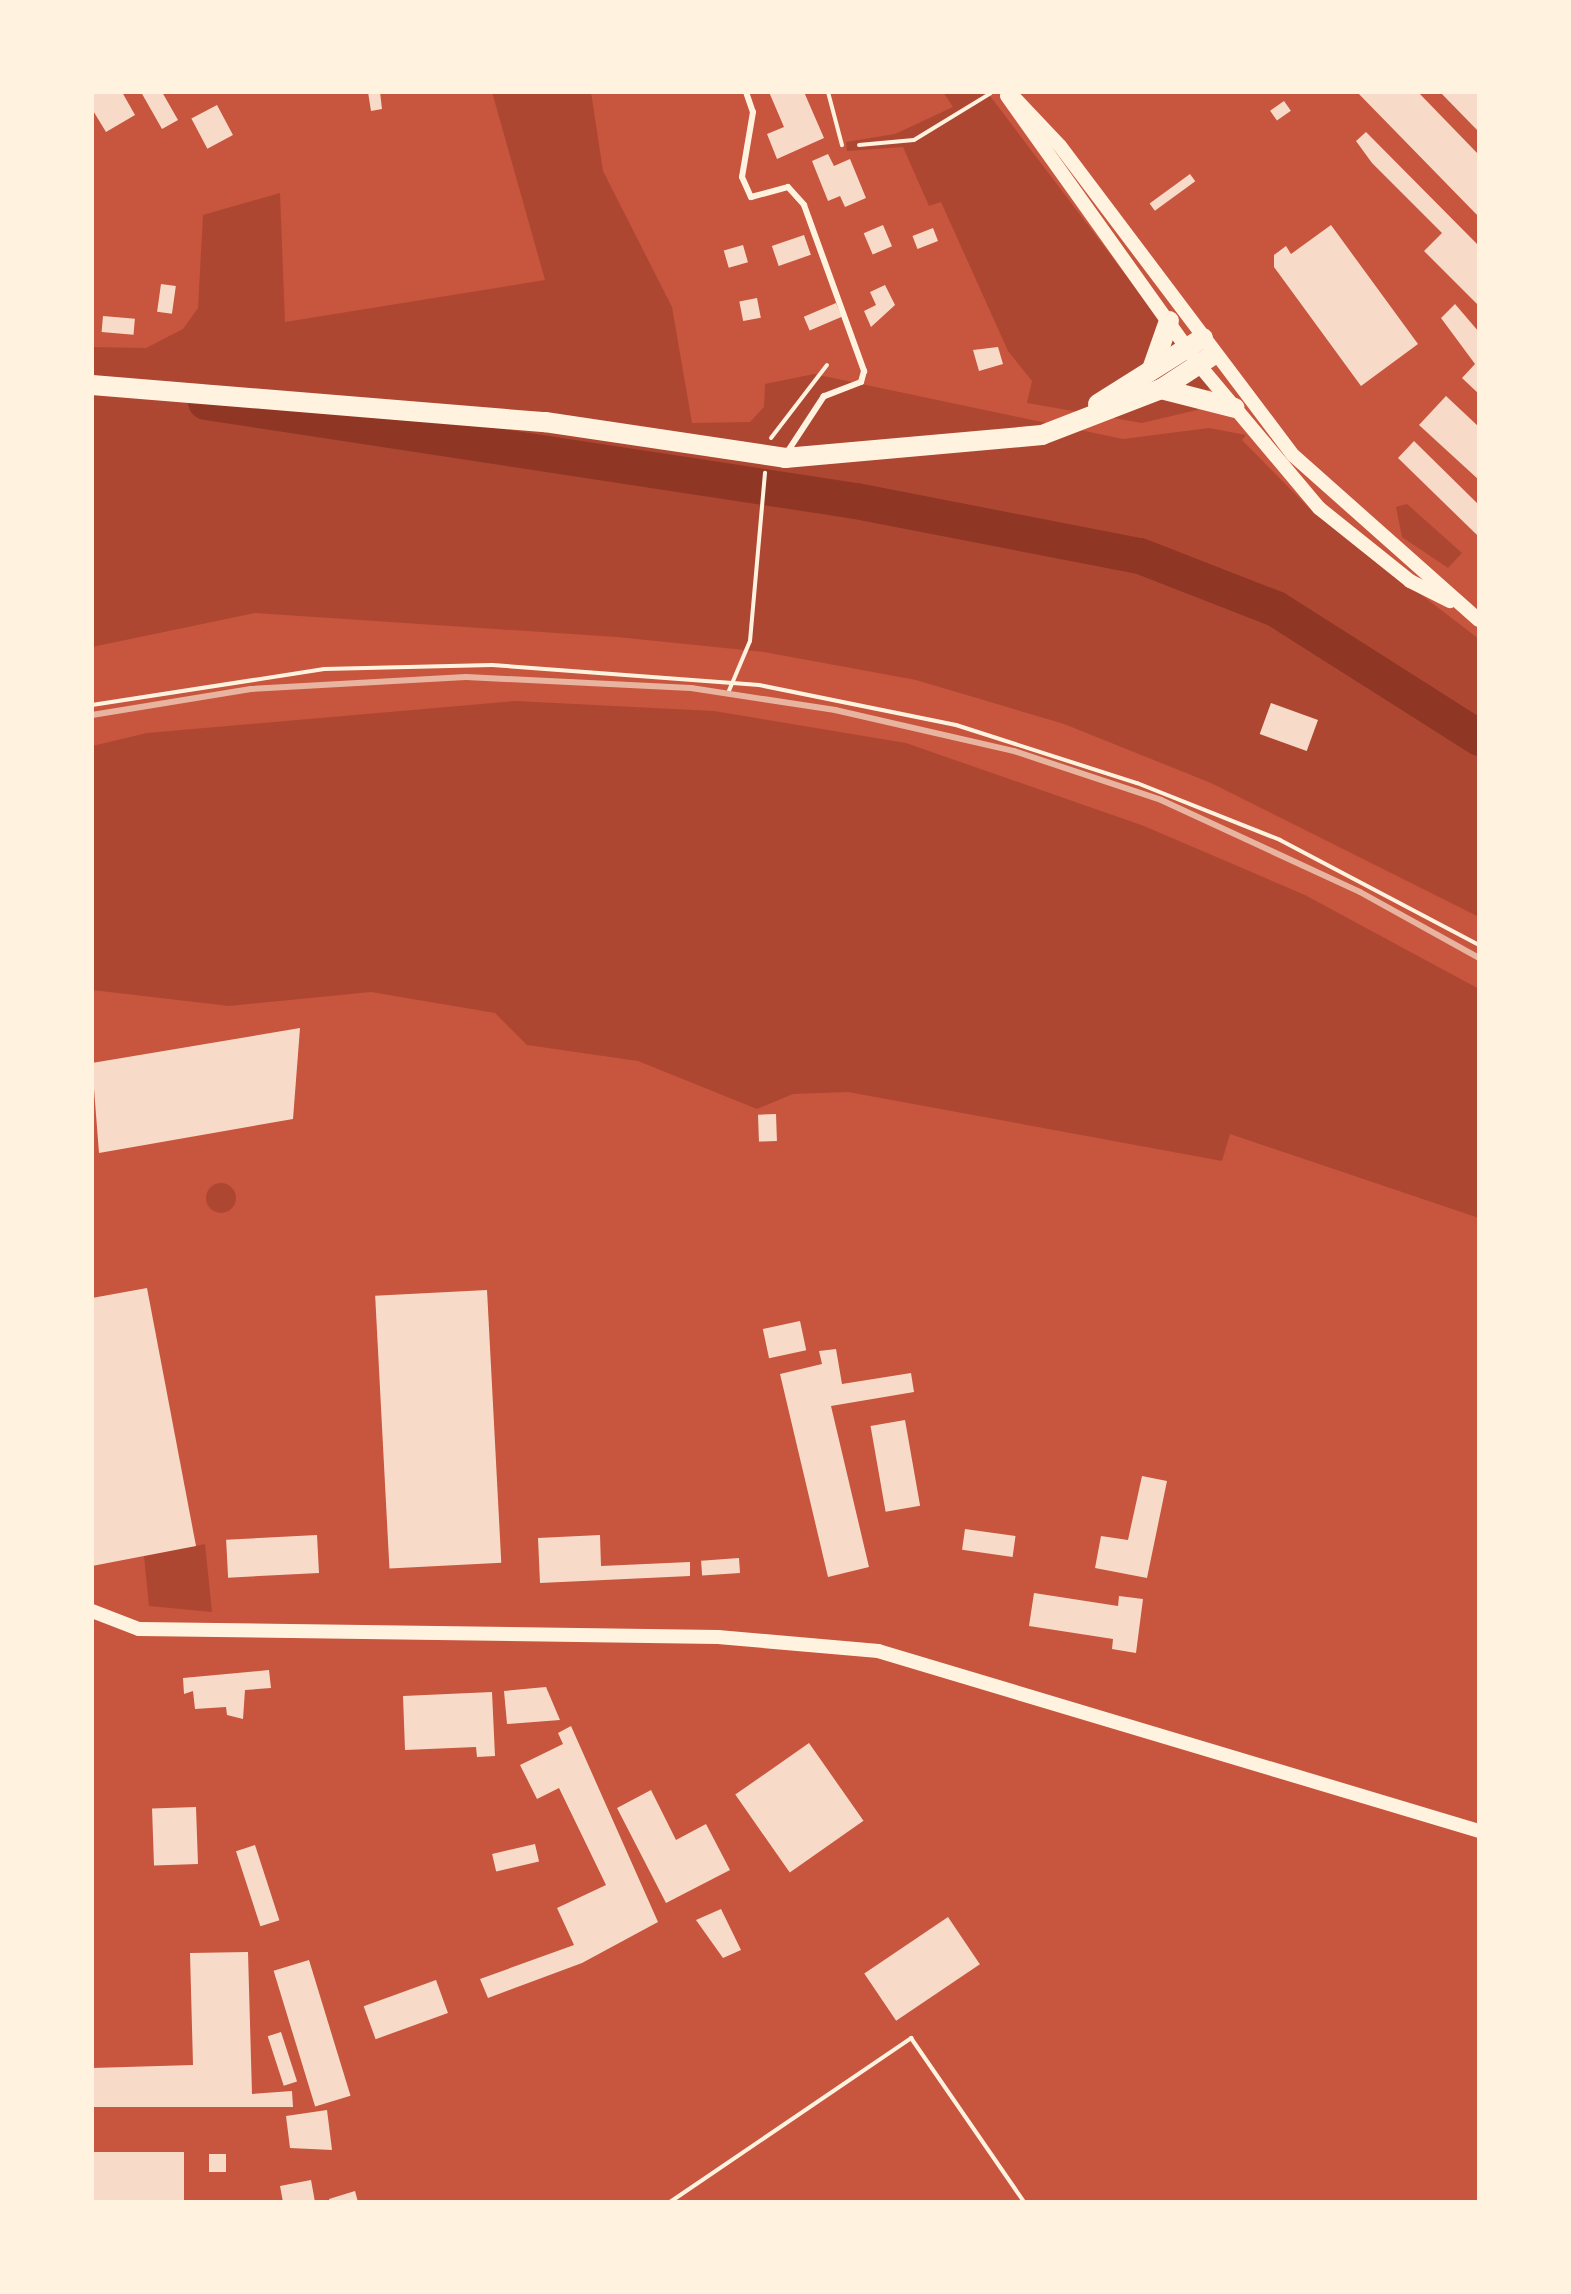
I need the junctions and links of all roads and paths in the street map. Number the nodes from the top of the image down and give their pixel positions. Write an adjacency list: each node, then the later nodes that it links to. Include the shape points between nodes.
1 (746, 92): 14 (lane, via 753,112 742,177 751,197 788,187 804,205 864,371 861,382 824,396)
2 (828, 92): 5 (path)
3 (992, 92): 6 (path, via 914,140)
4 (1007, 92): 7 (street); 8 (street, via 1060,146)
5 (842, 145)
6 (859, 145)
7 (1169, 321): 8 (street); 10 (highway)
8 (1201, 352): 10 (highway); 12 (street); 16 (street, via 1335,499)
9 (827, 365): 13 (path)
10 (1156, 380): 12 (highway); 14 (highway, via 1054,432 997,444)
11 (92, 385): 14 (highway, via 545,422)
12 (1235, 408): 16 (street, via 1319,508 1410,581)
13 (768, 443)
14 (785, 458)
15 (760, 510): 17 (path, via 750,641)
16 (1473, 615)
17 (733, 683): 18 (path); 19 (path, via 492,665 324,669); 20 (path, via 956,725 1137,783 1280,840)
18 (728, 693)
19 (92, 705)
20 (1479, 945)
21 (92, 1611): 22 (street, via 139,1629 718,1637 878,1651)
22 (1479, 1831)
23 (670, 2202): 24 (path, via 911,2038)
24 (1024, 2202)

